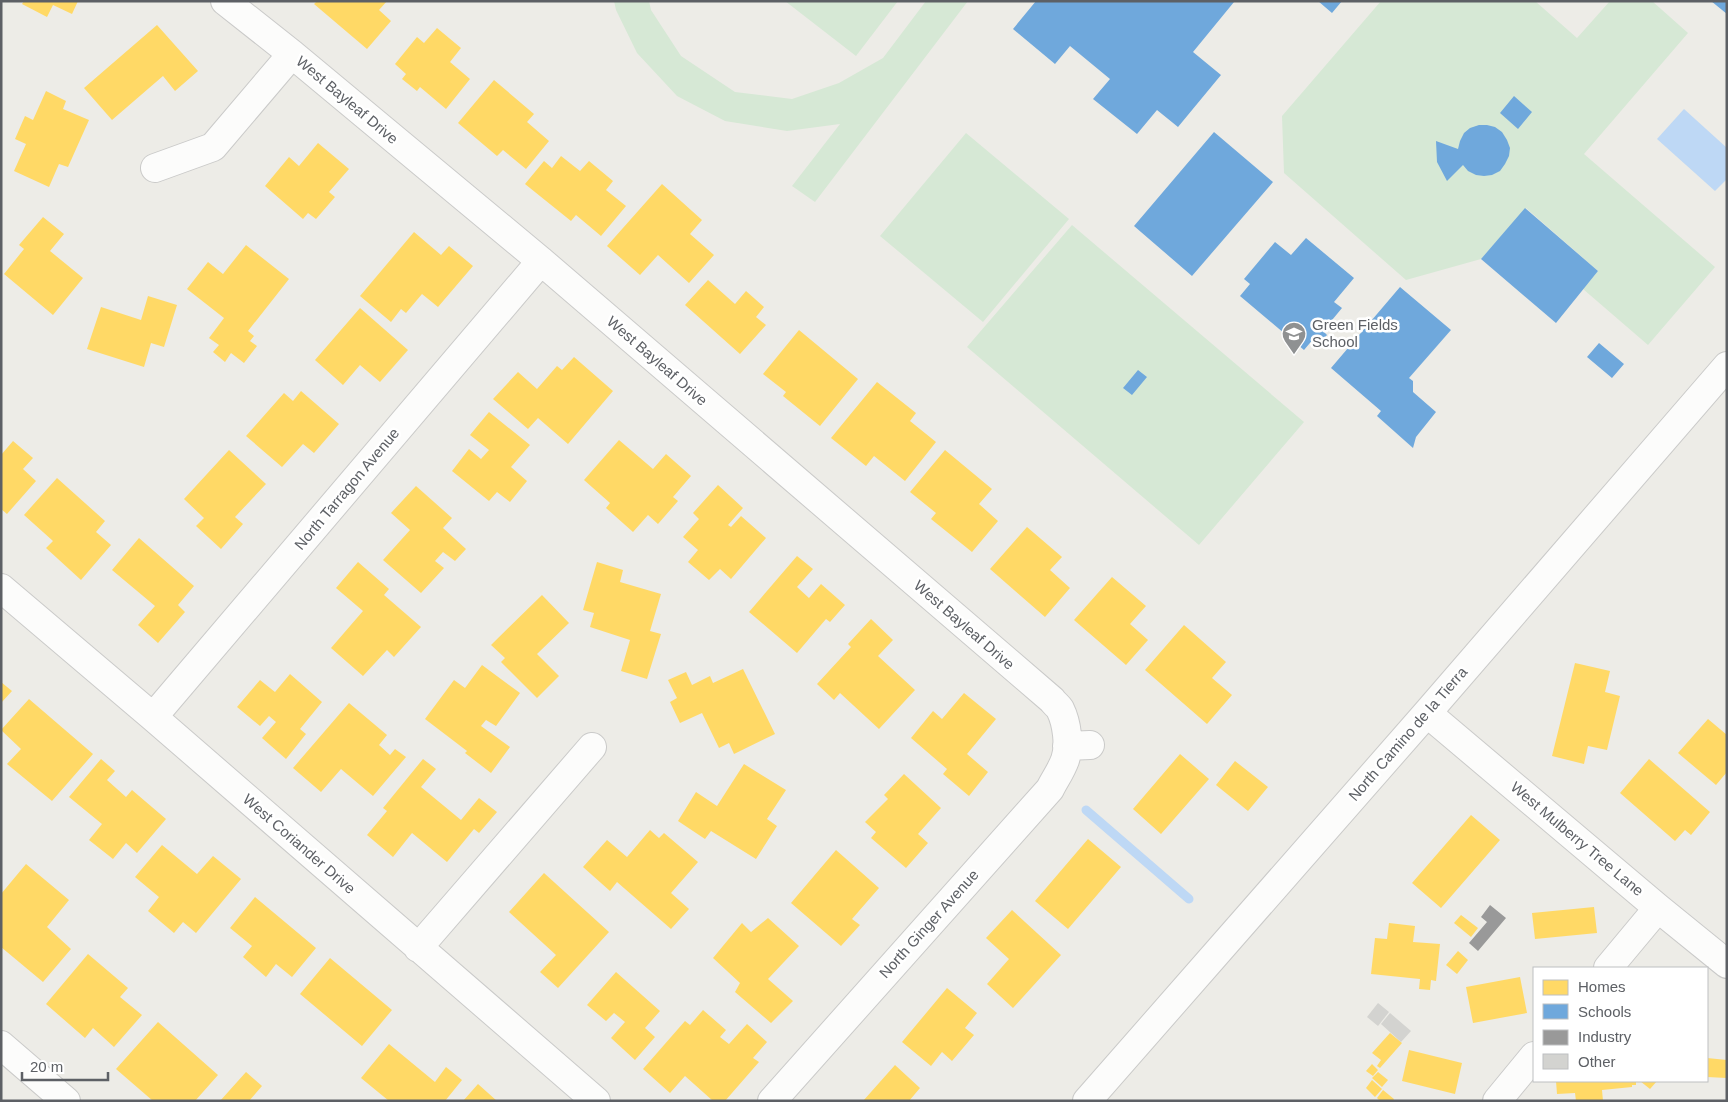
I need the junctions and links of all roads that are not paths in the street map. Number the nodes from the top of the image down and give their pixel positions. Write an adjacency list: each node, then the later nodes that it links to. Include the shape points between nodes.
1 (225, 1): 2 (street, West Bayleaf Drive)
2 (292, 54): 3 (street, via 214,147); 4 (street, West Bayleaf Drive)
3 (155, 168)
4 (541, 261): 8 (street, North Tarragon Avenue); 9 (street, West Bayleaf Drive, via 1052,700 1060,709)
5 (1727, 366): 7 (street, North Camino de la Tierra)
6 (1, 588): 8 (street, West Coriander Drive)
7 (1427, 713): 11 (street, West Mulberry Tree Lane); 20 (street, North Camino de la Tierra)
8 (153, 717): 12 (street, West Coriander Drive)
9 (1075, 743): 19 (street, North Ginger Avenue, via 1050,788)
10 (592, 747): 12 (street)
11 (1658, 908): 13 (street, West Mulberry Tree Lane); 14 (street)
12 (418, 948): 18 (street, West Coriander Drive)
13 (1727, 964)
14 (1609, 967)
15 (1, 1045): 17 (street)
16 (1533, 1057): 21 (street)
17 (66, 1101)
18 (596, 1101)
19 (772, 1101)
20 (1087, 1101)
21 (1497, 1101)

